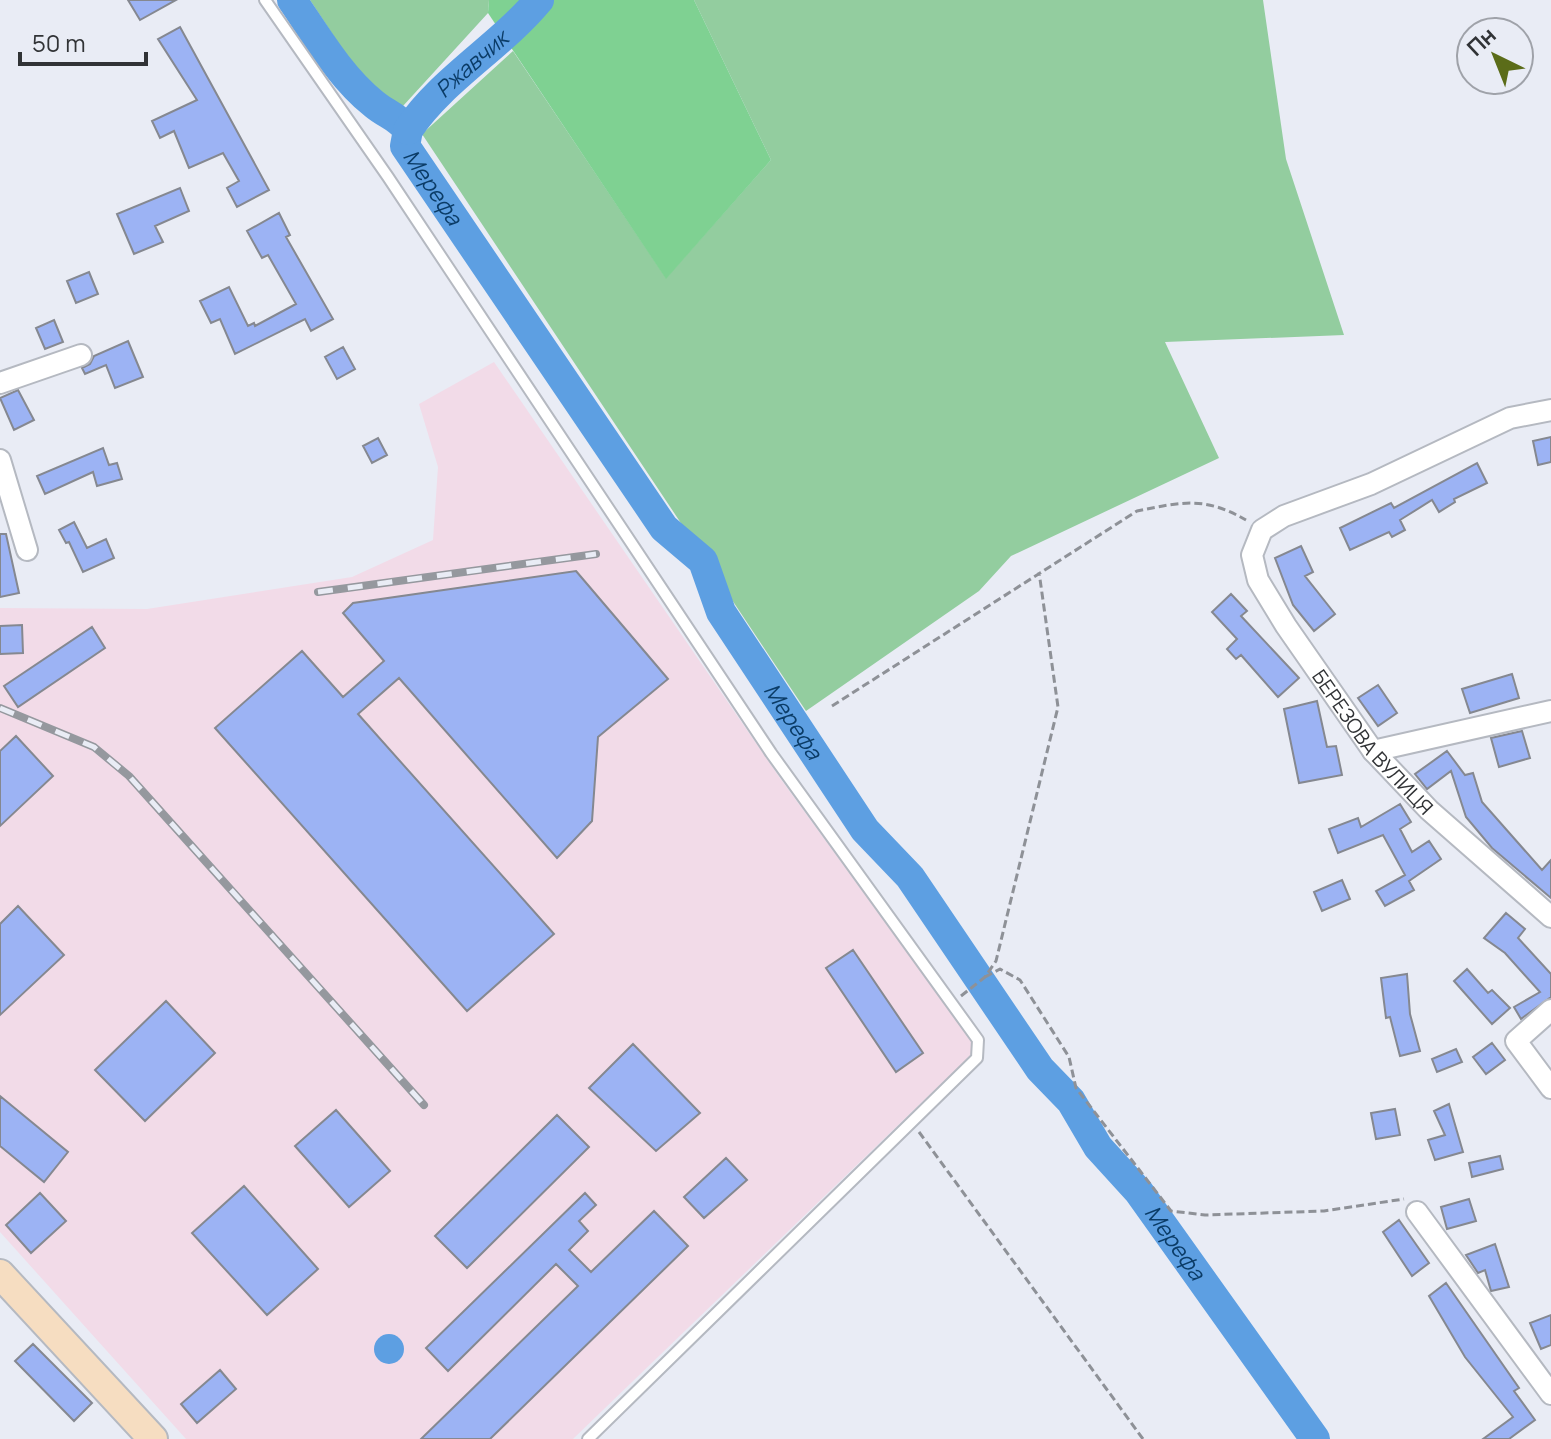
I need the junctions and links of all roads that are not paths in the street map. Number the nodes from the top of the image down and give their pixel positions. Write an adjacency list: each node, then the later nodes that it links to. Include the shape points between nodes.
1 (265, 0): 16 (lane, via 771,753 978,1040 977,1058)
2 (81, 355): 3 (street)
3 (0, 383)
4 (1551, 410): 8 (street, БЕРЕЗОВА ВУЛИЦЯ, via 1510,418 1262,530 1252,555 1258,580)
5 (0, 460): 6 (street)
6 (27, 550)
7 (1551, 711): 8 (street)
8 (1373, 751): 9 (street, БЕРЕЗОВА ВУЛИЦЯ, via 1429,810)
9 (1551, 917)
10 (1551, 1010): 11 (street, via 1516,1041)
11 (1551, 1088)
12 (1417, 1212): 14 (street)
13 (0, 1274): 15 (street)
14 (1551, 1394)
15 (153, 1439)
16 (588, 1439)

